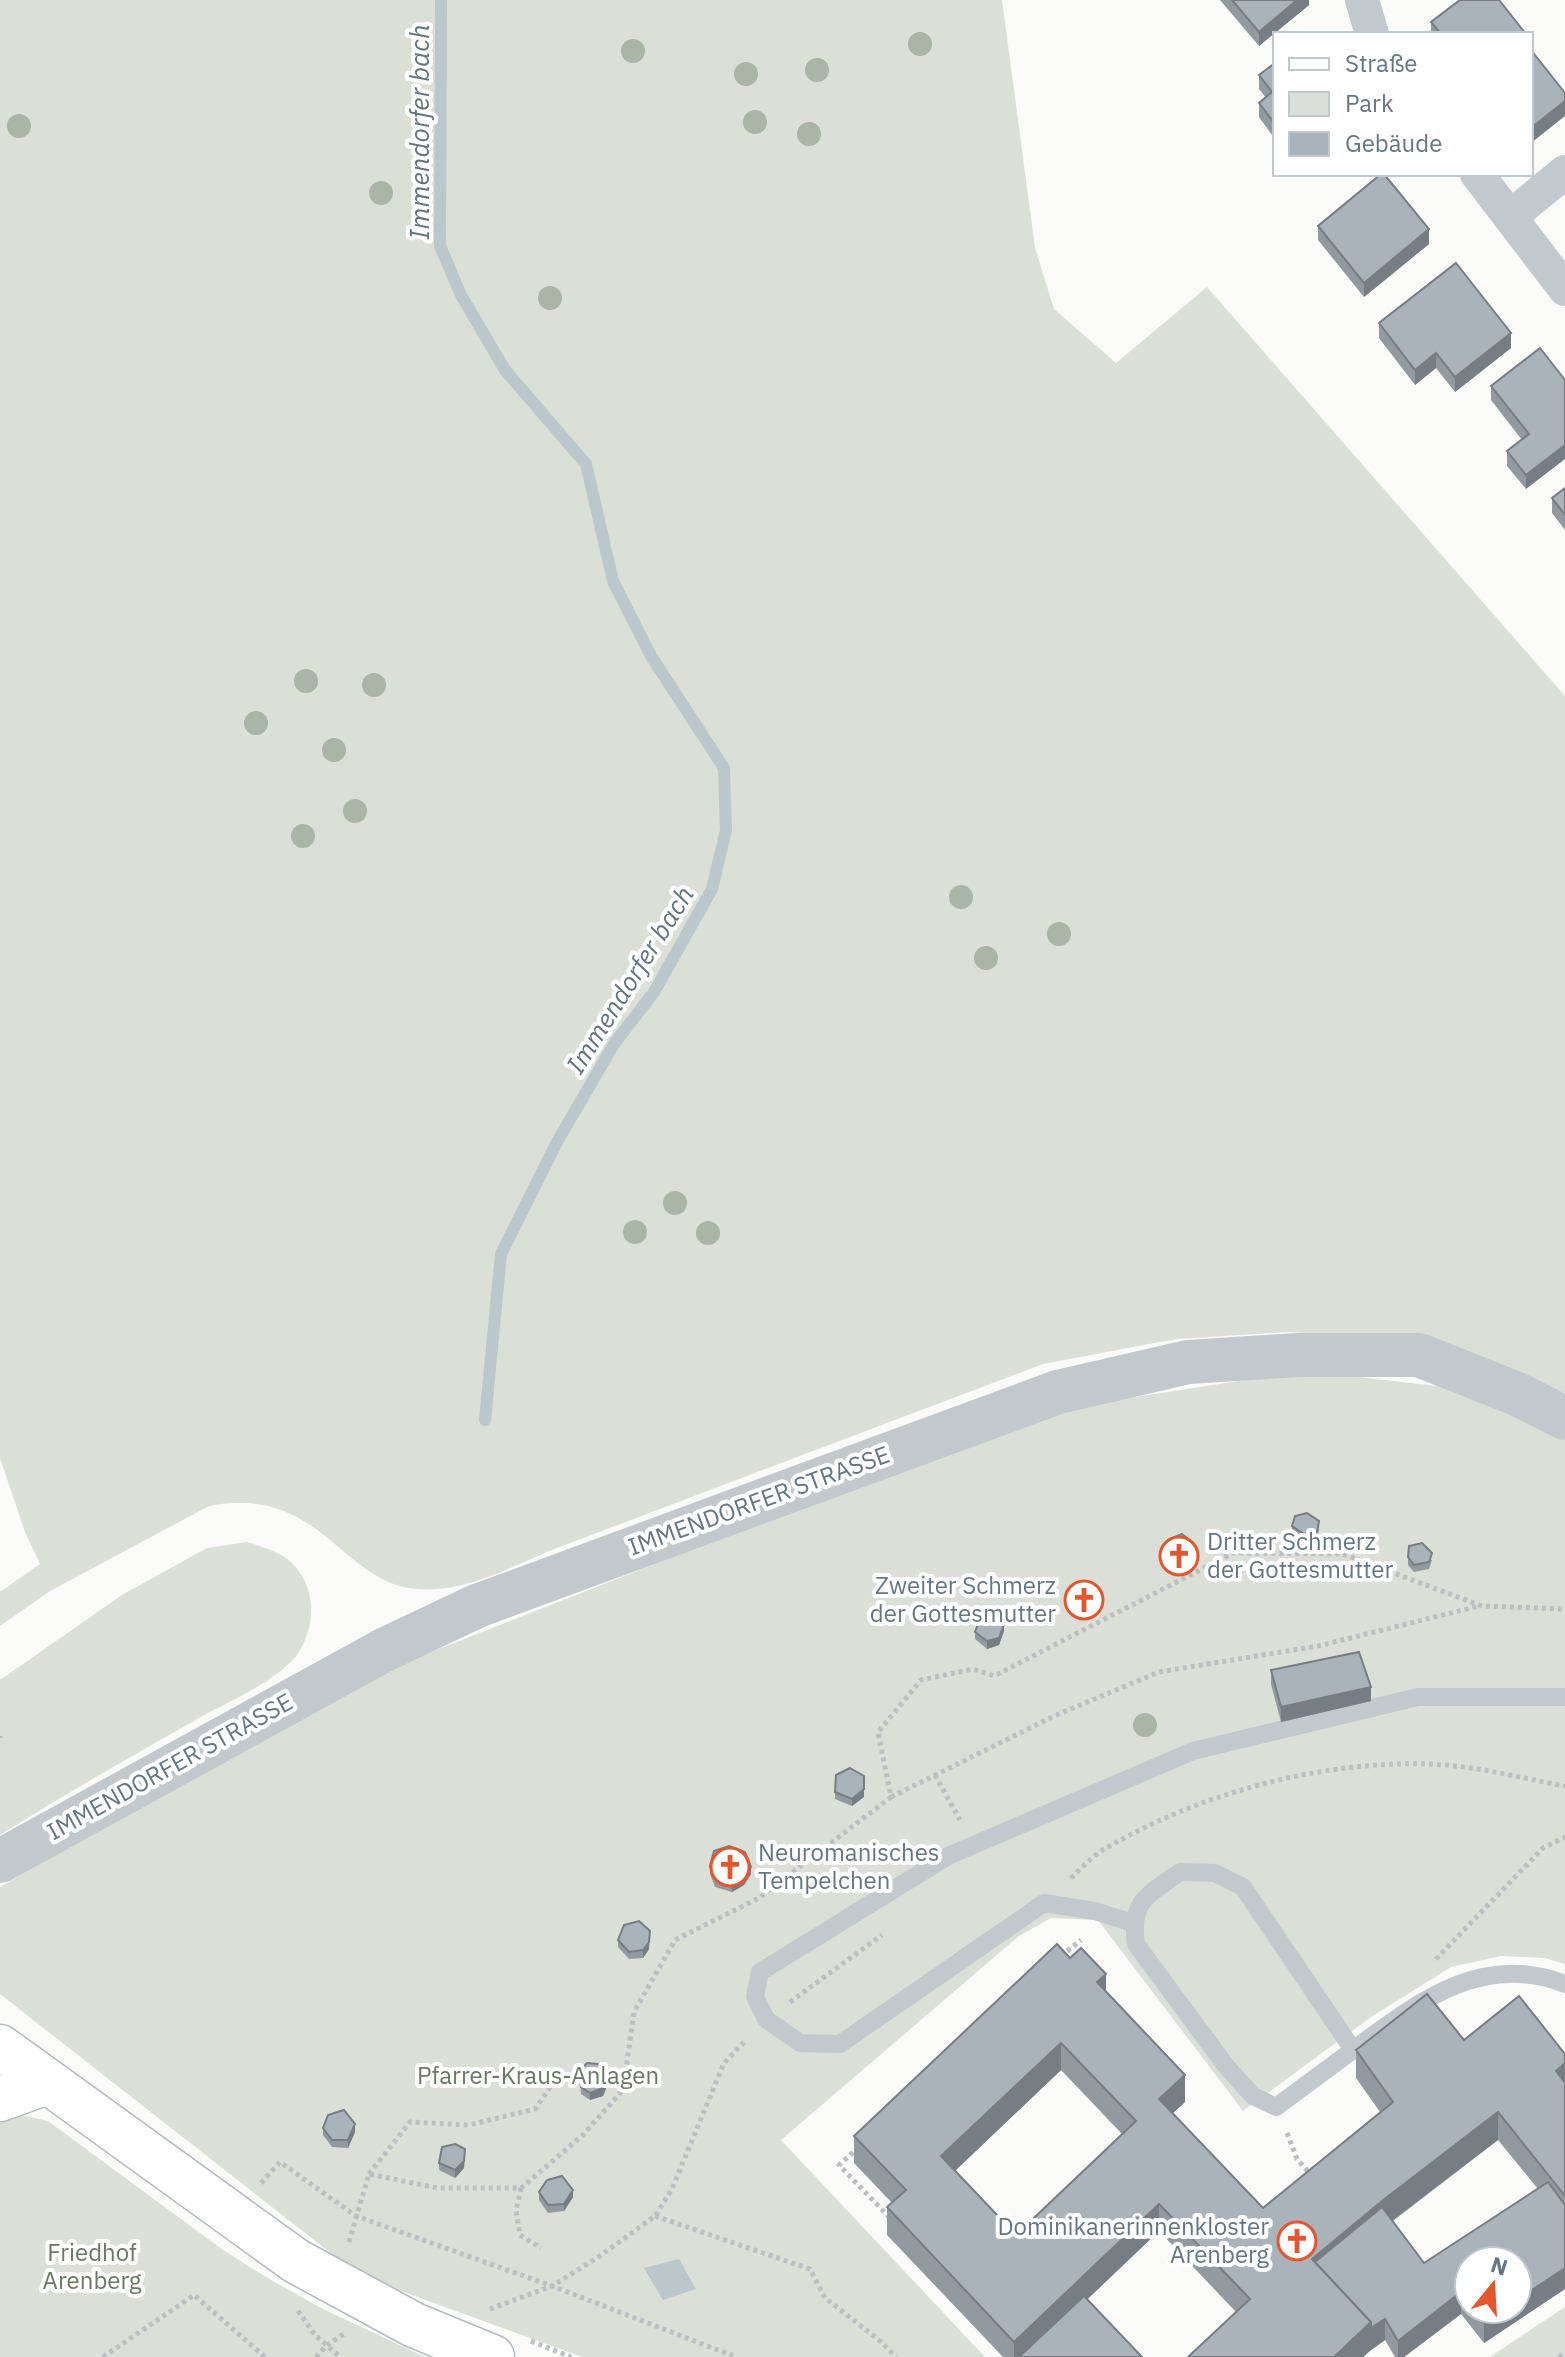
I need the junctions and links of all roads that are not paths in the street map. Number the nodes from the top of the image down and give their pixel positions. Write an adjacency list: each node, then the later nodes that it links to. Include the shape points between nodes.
1 (1362, 0): 2 (street)
2 (1371, 32)
3 (1565, 172): 5 (street)
4 (1479, 176): 5 (street)
5 (1510, 217): 6 (street)
6 (1565, 289)
7 (1565, 1418): 9 (street, IMMENDORFER STRASSE, via 1419,1355 1188,1362 1058,1392 427,1628)
8 (1565, 1697): 10 (lane, via 1418,1697 1193,1751 948,1856 760,1972 755,1997 766,2019 800,2043 840,2044 1044,1903)
9 (0, 1861)
10 (1133, 1923): 13 (lane, via 1136,1944 1253,2096 1276,2107); 13 (lane, via 1142,1899 1180,1872 1215,1873 1243,1887)
11 (1565, 1984): 13 (lane, via 1541,1975 1483,1976 1442,1990)
12 (0, 2047): 14 (main road)
13 (1353, 2050)
14 (47, 2082): 15 (main road); 16 (main road, via 296,2261 414,2325)
15 (0, 2099)
16 (492, 2357)

